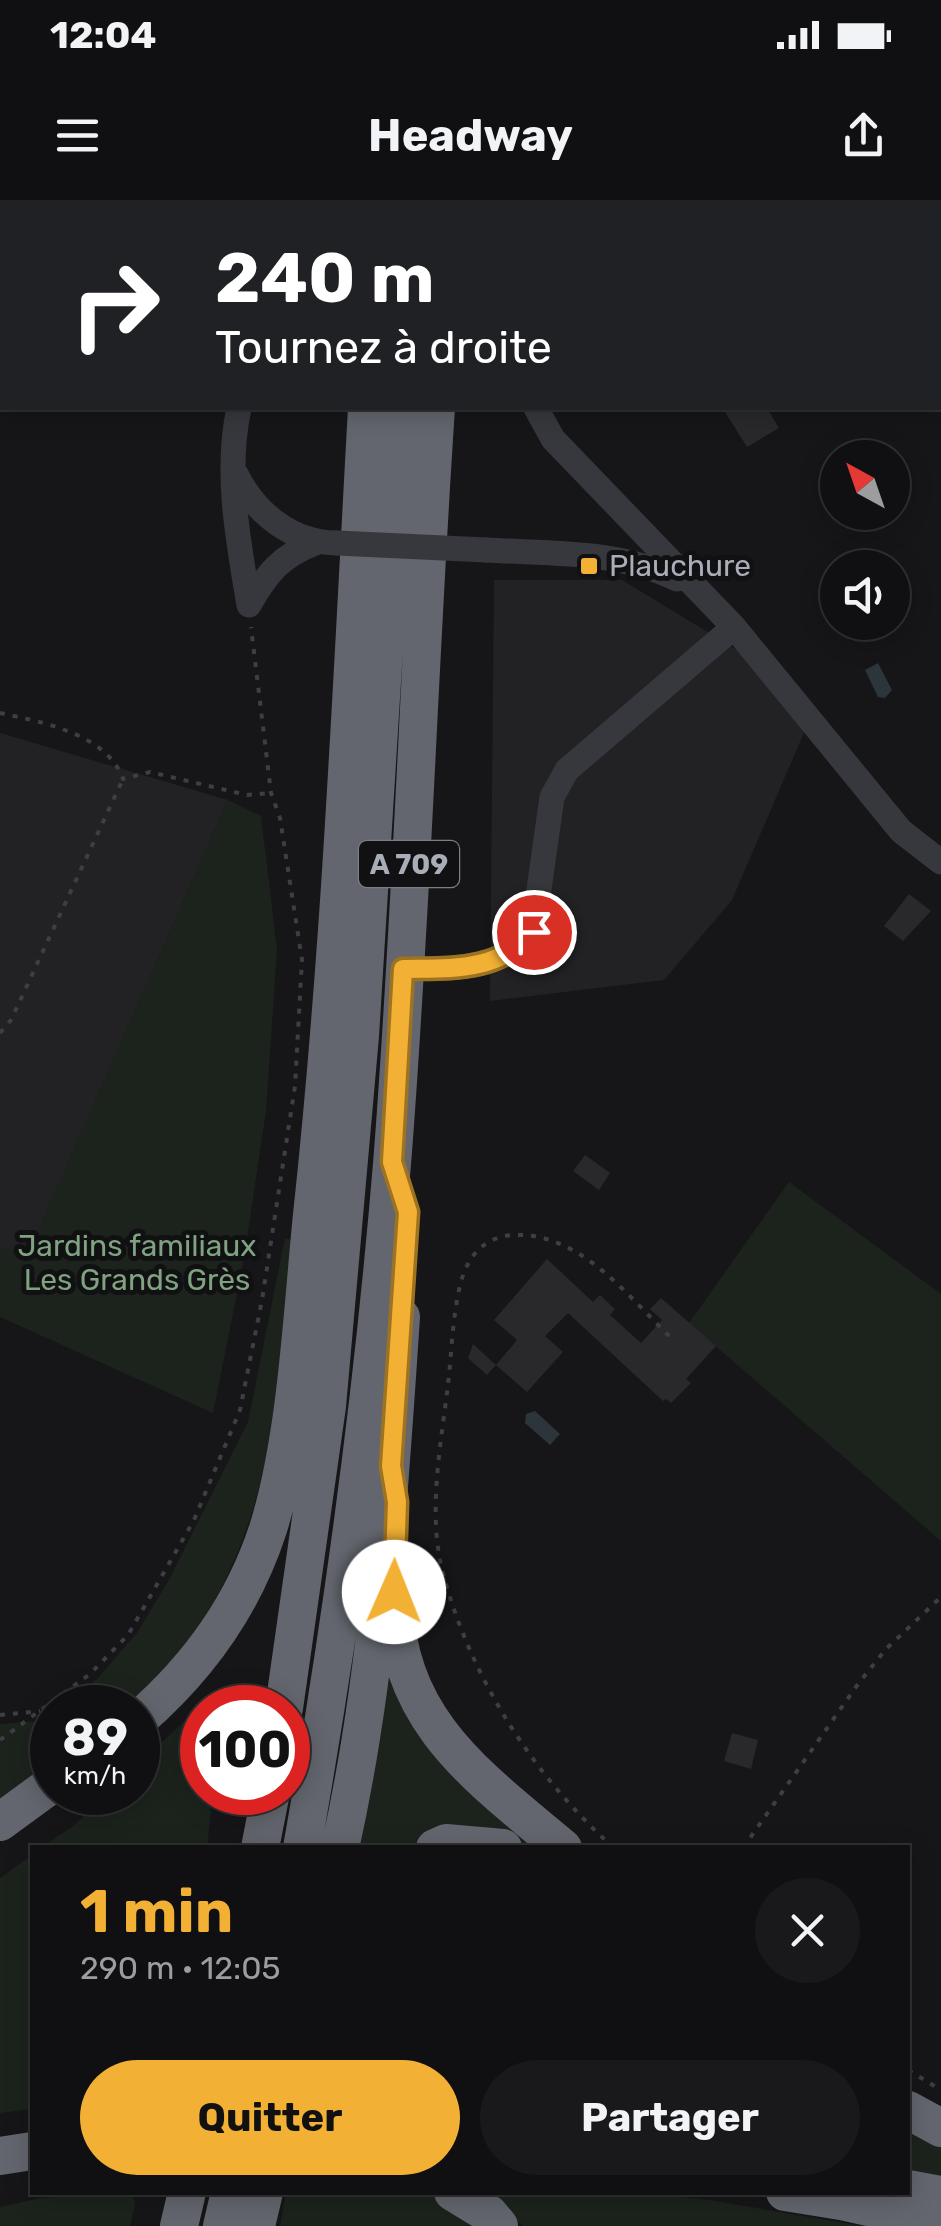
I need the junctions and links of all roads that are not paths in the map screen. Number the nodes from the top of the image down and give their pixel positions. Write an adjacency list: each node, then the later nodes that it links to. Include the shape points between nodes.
1 (239, 410): 6 (street)
2 (367, 410): 15 (highway, via 335,981 280,1478 256,1560 218,1634)
3 (398, 410): 14 (highway, A 709, via 350,1153 327,1406)
4 (436, 410): 11 (highway, A 709)
5 (537, 410): 8 (street, via 553,439)
6 (232, 466): 7 (street, via 249,499 279,524); 7 (street, via 248,604 288,553)
7 (326, 543): 8 (street, bridge, via 598,556 648,565)
8 (693, 586): 9 (street)
9 (734, 627): 10 (street, via 901,831); 11 (street, via 567,770 552,797 534,932 522,945 470,968)
10 (941, 862)
11 (403, 969): 12 (highway, A 709)
12 (392, 1162): 13 (highway, via 408,1212); 20 (highway, A 709, via 352,1521)
13 (391, 1466): 21 (highway, via 357,1762); 22 (highway, via 397,1502 395,1625 411,1686 454,1751)
14 (287, 1685)
15 (160, 1701)
16 (30, 1800): 18 (highway)
17 (266, 1815): 19 (highway)
18 (0, 1822)
19 (261, 1845)
20 (303, 1845)
21 (341, 1845)
22 (558, 1845)
23 (910, 2111): 24 (highway)
24 (941, 2128)
25 (30, 2138): 26 (highway)
26 (0, 2141)
27 (30, 2151): 28 (highway)
28 (0, 2156)
29 (30, 2177): 30 (highway)
30 (0, 2181)
31 (910, 2189): 37 (highway)
32 (186, 2195): 39 (highway)
33 (229, 2195): 40 (highway)
34 (263, 2195): 41 (highway)
35 (458, 2195): 42 (highway)
36 (803, 2195): 38 (highway)
37 (941, 2195)
38 (941, 2223)
39 (179, 2226)
40 (222, 2226)
41 (256, 2226)
42 (499, 2226)

